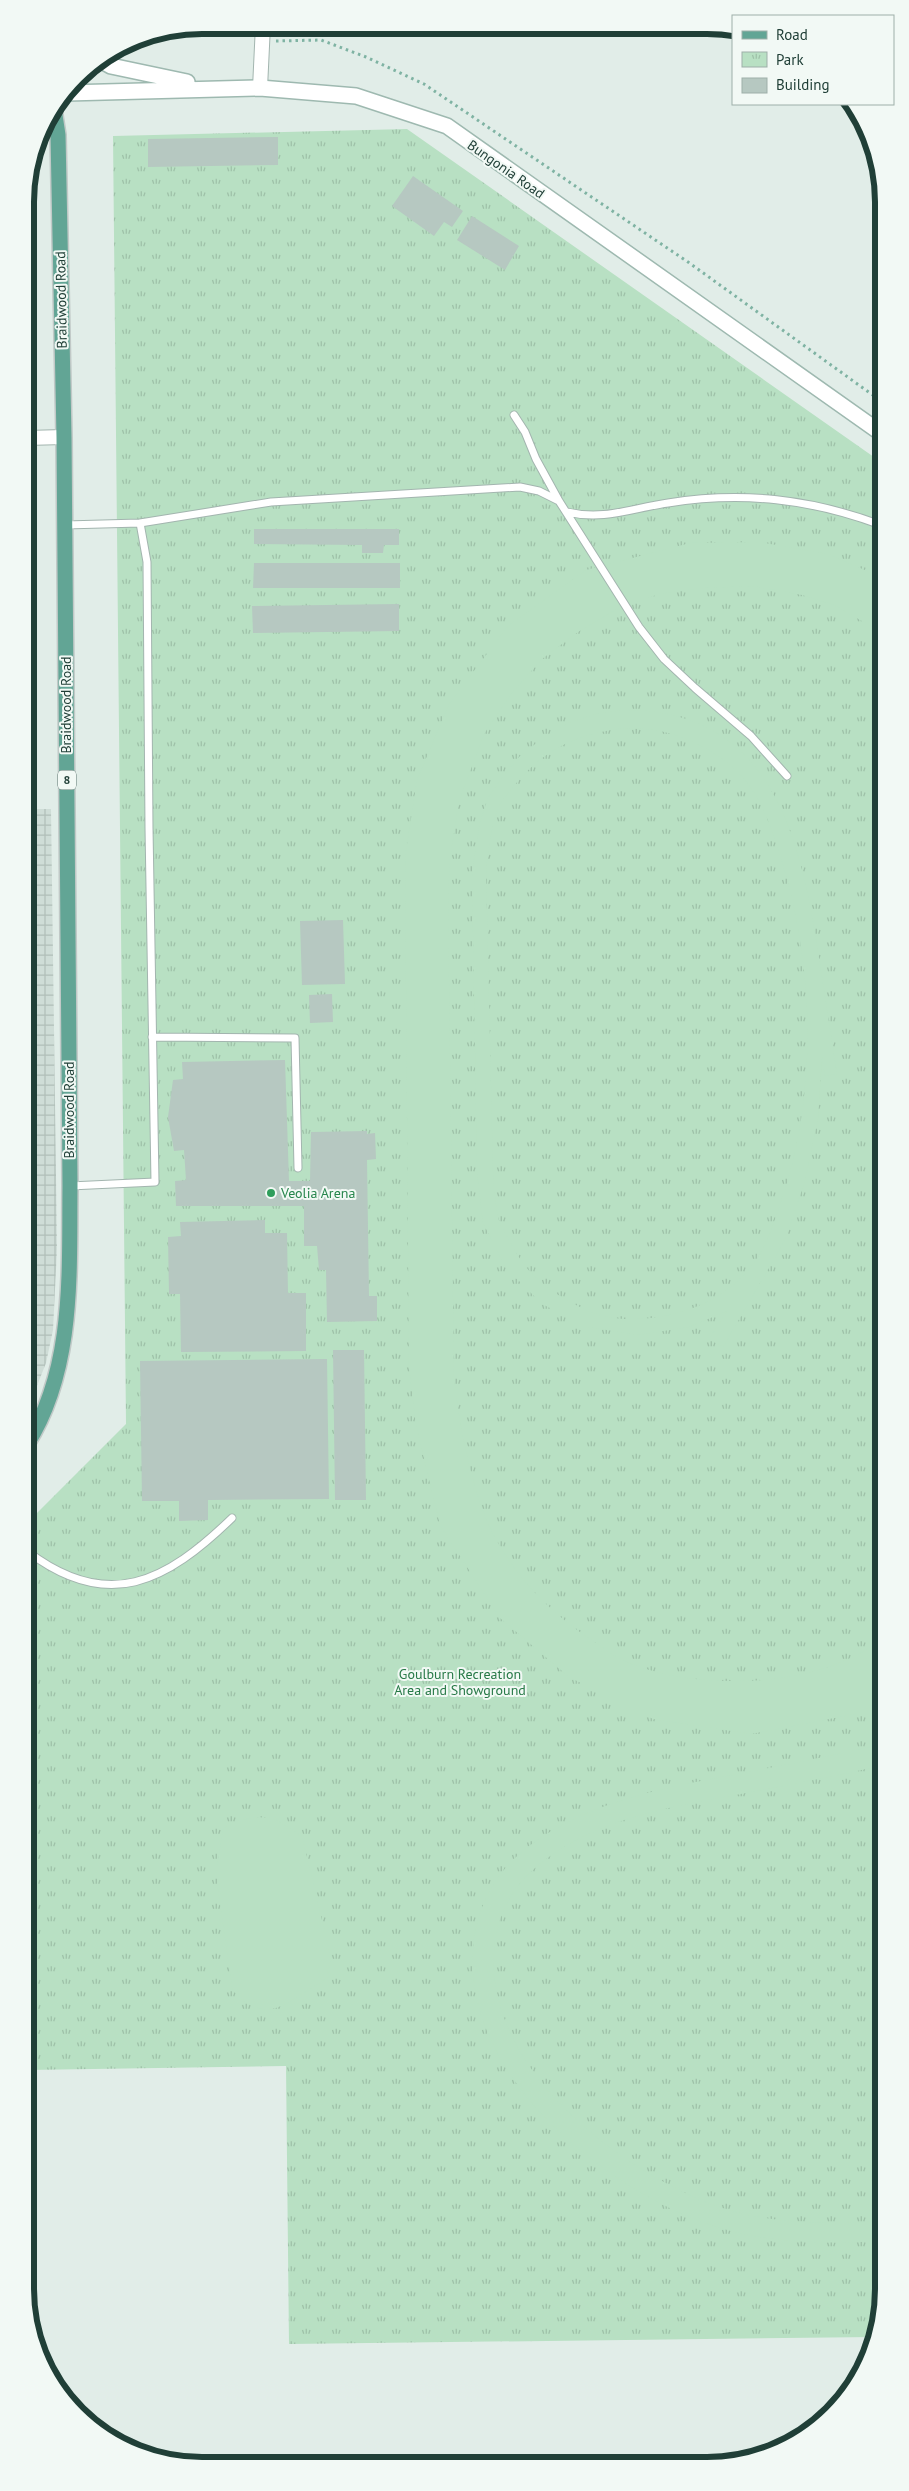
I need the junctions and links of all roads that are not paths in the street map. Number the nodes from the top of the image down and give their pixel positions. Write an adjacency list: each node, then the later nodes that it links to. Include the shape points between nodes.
1 (263, 34): 4 (street)
2 (107, 64): 3 (street, via 156,77)
3 (221, 88): 4 (street, Bungonia Road); 5 (street, Bungonia Road)
4 (260, 88): 8 (street, Bungonia Road, via 356,96 447,126)
5 (75, 92)
6 (56, 119): 9 (main road, Braidwood Road / 8)
7 (514, 414): 11 (lane)
8 (875, 429)
9 (64, 437): 10 (street); 15 (main road, Braidwood Road / 8)
10 (34, 438)
11 (559, 501): 12 (lane); 14 (lane, via 539,491 512,488 271,502)
12 (568, 512): 13 (lane, via 588,517 668,502 767,497 813,504); 16 (lane, via 639,627 664,659 751,736)
13 (875, 523)
14 (140, 524): 15 (lane); 17 (lane, via 147,562)
15 (65, 525): 19 (main road, Braidwood Road / 8)
16 (787, 776)
17 (152, 1037): 18 (lane, via 296,1038); 19 (lane, via 155,1182)
18 (298, 1168)
19 (70, 1186): 20 (main road, Braidwood Road / 8, via 69,1291 62,1350 50,1396)
20 (34, 1429)
21 (232, 1518): 22 (lane, via 183,1559 155,1575 132,1583 107,1586 83,1582 61,1573)
22 (34, 1556)

